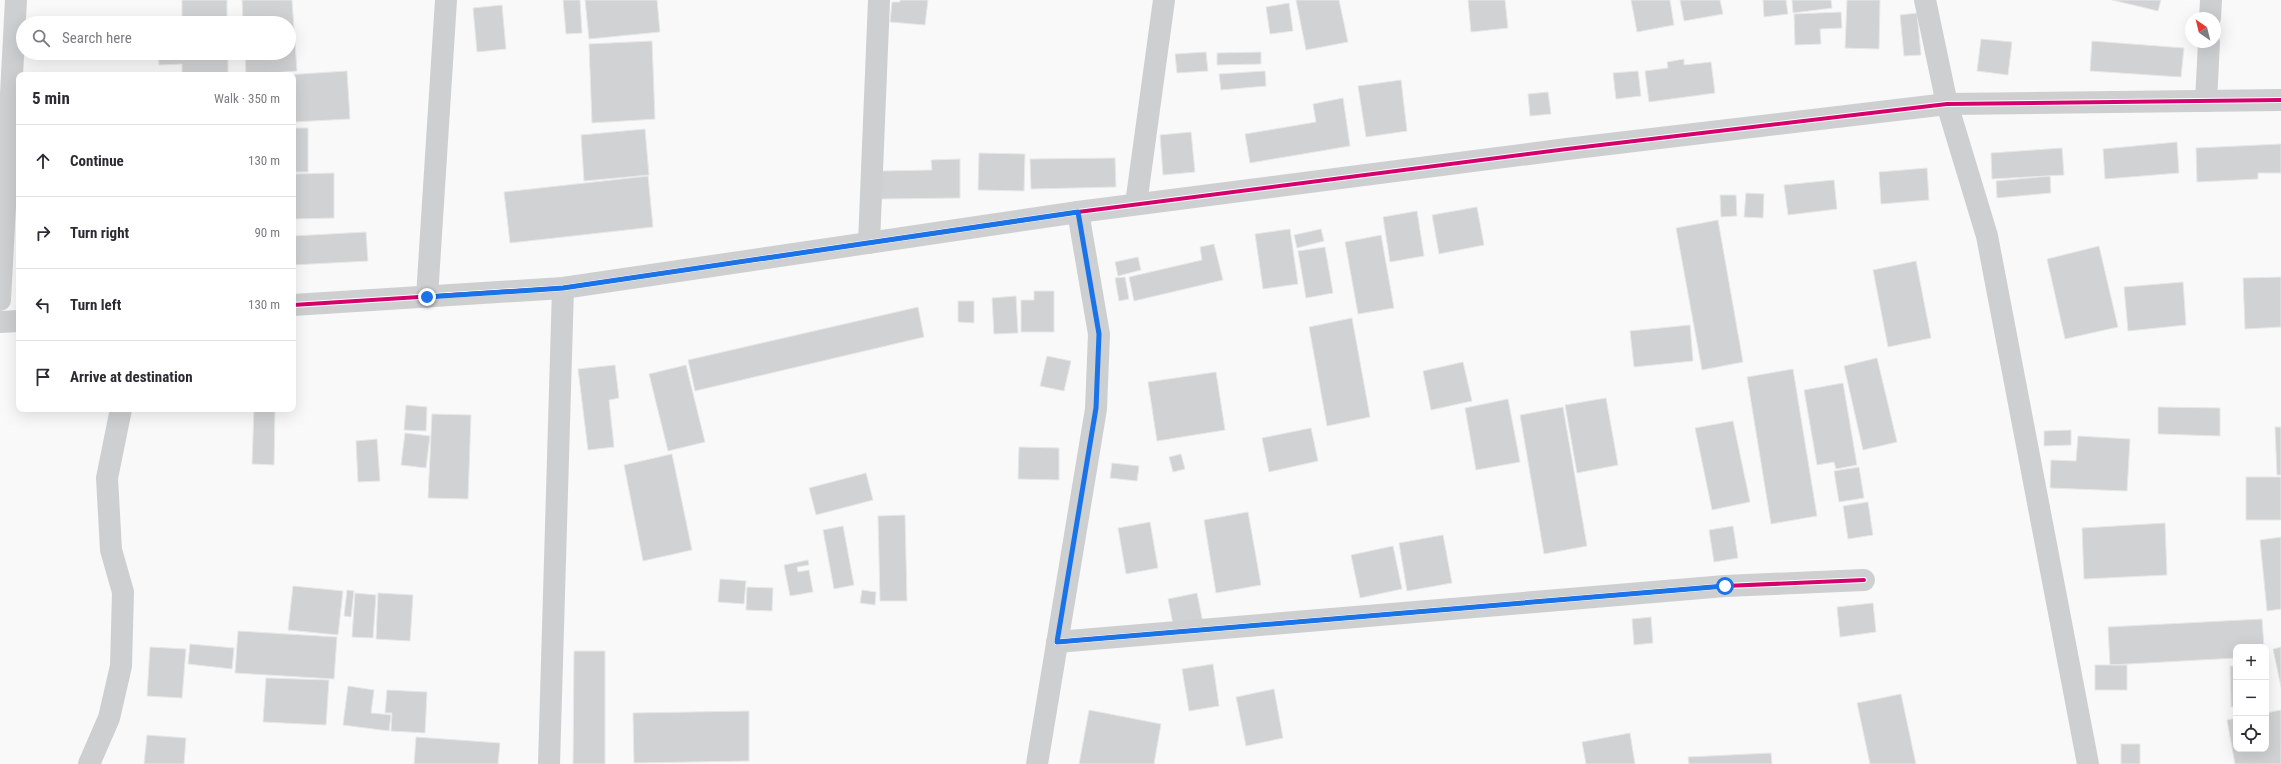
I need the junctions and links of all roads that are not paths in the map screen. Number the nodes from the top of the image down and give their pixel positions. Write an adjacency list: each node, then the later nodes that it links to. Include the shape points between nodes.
1 (16, 0): 17 (street)
2 (446, 0): 16 (street)
3 (879, 0): 14 (street)
4 (1164, 0): 12 (street)
5 (1925, 0): 11 (street)
6 (2211, 0): 7 (street)
7 (2210, 12)
8 (2209, 48): 10 (street)
9 (2281, 100): 10 (street)
10 (2206, 101): 11 (street)
11 (1947, 104): 12 (street); 27 (street, via 1987,236)
12 (1136, 204): 13 (street)
13 (1078, 212): 14 (street); 23 (street, via 1099,334 1096,408)
14 (869, 243): 15 (street)
15 (563, 288): 16 (street); 25 (street)
16 (427, 297): 18 (street)
17 (0, 300)
18 (296, 306)
19 (16, 321): 20 (street)
20 (0, 322)
21 (120, 412): 24 (street, via 107,478 111,550 123,592 121,666 109,718)
22 (1864, 580): 23 (street, via 1725,586)
23 (1057, 642): 26 (street)
24 (89, 764)
25 (549, 764)
26 (1037, 764)
27 (2088, 764)

